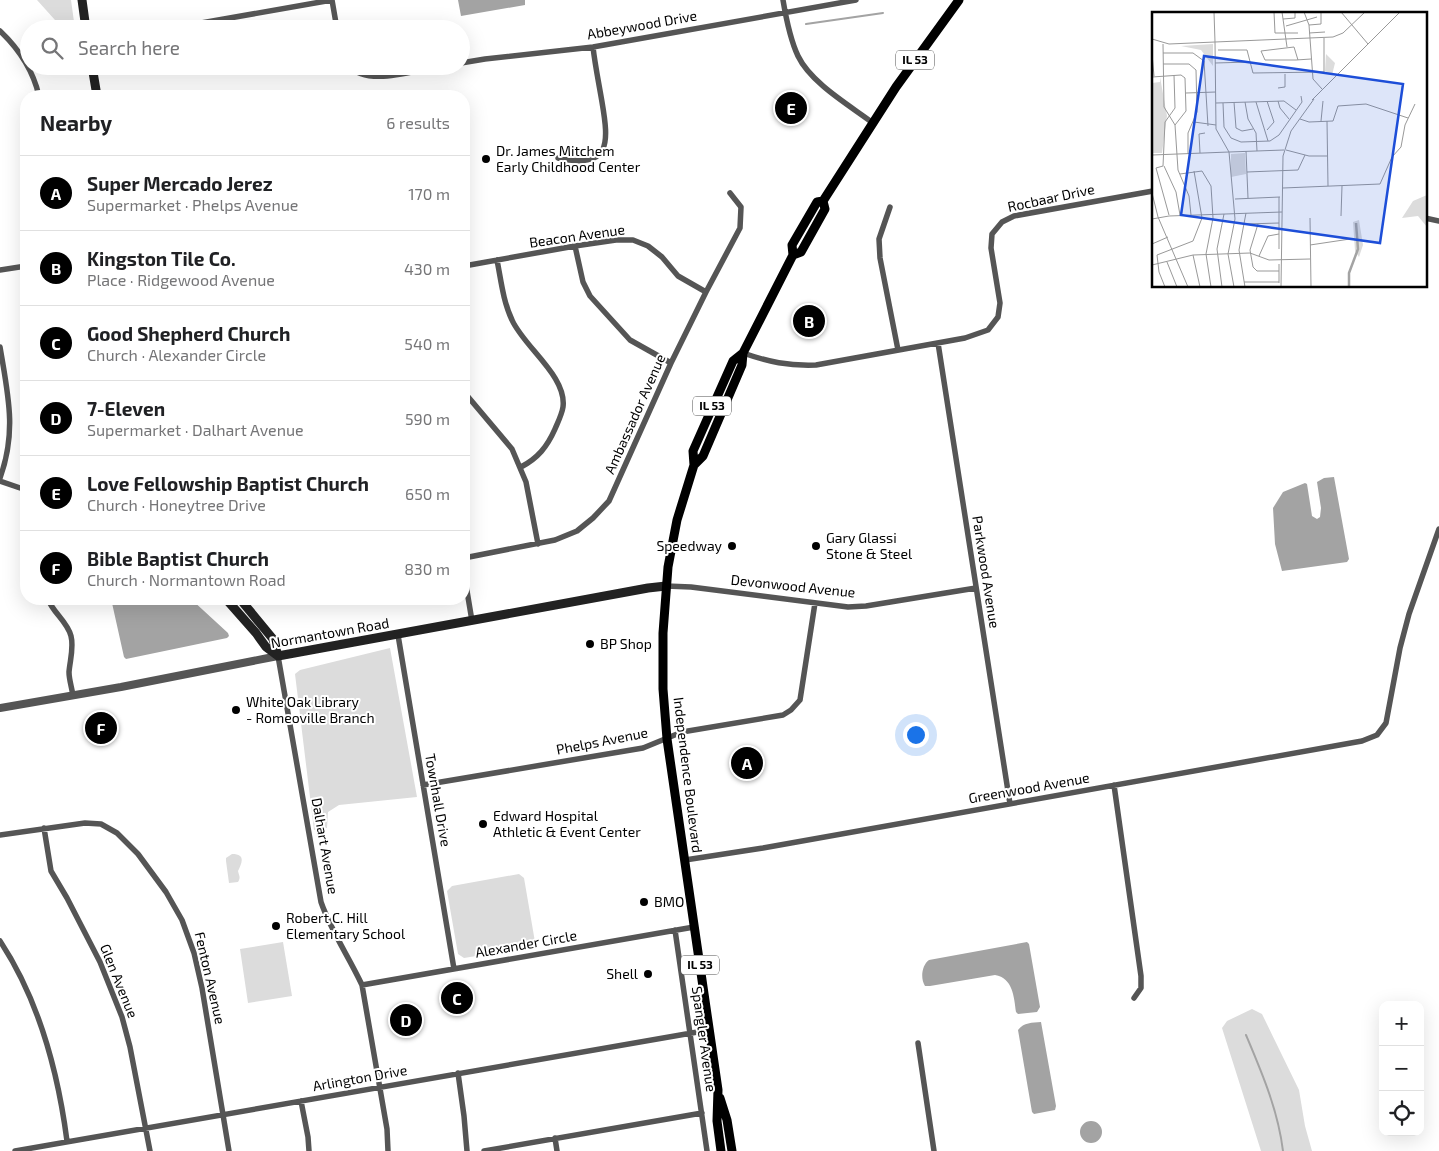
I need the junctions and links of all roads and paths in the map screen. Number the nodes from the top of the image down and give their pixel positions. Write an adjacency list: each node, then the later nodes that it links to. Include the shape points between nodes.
1 (82, 0): 7 (main road)
2 (332, 0): 8 (street); 9 (street)
3 (783, 0): 6 (street)
4 (856, 0): 6 (street, Abbeywood Drive)
5 (959, 0): 20 (main road, Independence Boulevard / IL 53)
6 (785, 13): 11 (street, Abbeywood Drive); 20 (street, via 799,57 809,72)
7 (85, 20)
8 (218, 20)
9 (335, 20)
10 (0, 31): 12 (street)
11 (593, 47): 13 (street, Abbeywood Drive); 21 (street, via 606,140 601,153 590,160 576,162)
12 (20, 54)
13 (470, 61)
14 (32, 75): 18 (street)
15 (94, 75): 19 (main road)
16 (363, 75): 17 (street)
17 (392, 75)
18 (37, 90)
19 (97, 90)
20 (873, 123): 36 (main road, Independence Boulevard / IL 53, via 823,201 825,208 801,252 793,255)
21 (558, 158)
22 (1152, 191): 33 (street, Rocbaar Drive, via 1014,216 1002,222 992,234 991,248 1000,303 998,317 981,334)
23 (730, 192): 32 (street, Ambassador Avenue, via 740,207 740,228)
24 (890, 207): 35 (street, via 879,239 880,258)
25 (1426, 218): 26 (street)
26 (1439, 221)
27 (575, 246): 28 (street, Beacon Avenue); 32 (street, Beacon Avenue, via 633,240 648,246 678,276); 37 (street, via 583,282 590,296 630,340)
28 (497, 260): 29 (street, Beacon Avenue); 39 (street, via 512,320 562,391 563,408 547,446)
29 (470, 265)
30 (20, 267): 31 (street)
31 (0, 270)
32 (706, 292): 37 (street, Ambassador Avenue)
33 (938, 343): 35 (street); 46 (street, Parkwood Avenue)
34 (0, 347): 40 (street, via 10,424 7,458)
35 (898, 350): 36 (street, via 795,366 772,363)
36 (743, 353): 45 (main road, Independence Boulevard / IL 53, via 742,365 703,456 694,465 677,520)
37 (671, 363): 43 (street, Ambassador Avenue, via 609,501 577,531)
38 (470, 399): 39 (street, via 512,449)
39 (521, 467): 43 (street)
40 (0, 479): 41 (street)
41 (20, 487)
42 (1439, 530): 59 (street, Greenwood Avenue, via 1409,614 1386,722 1377,735 1362,741)
43 (538, 544): 44 (street, Ambassador Avenue)
44 (470, 557)
45 (666, 586): 47 (street, Devonwood Avenue); 52 (main road, Normantown Road); 57 (main road, Independence Boulevard / IL 53, via 663,676)
46 (976, 588): 47 (street, Devonwood Avenue, via 866,606); 60 (street, Parkwood Avenue)
47 (815, 603): 57 (street, Phelps Avenue, via 802,691 796,706 783,715 682,732)
48 (51, 605): 55 (street, via 69,629 71,637 69,674)
49 (231, 605): 54 (main road, via 266,647)
50 (245, 605): 54 (main road, Dalhart Avenue, via 273,638)
51 (469, 605): 52 (street)
52 (472, 621): 53 (main road, Normantown Road)
53 (398, 635): 54 (main road, Normantown Road); 58 (street, Townhall Drive)
54 (278, 656): 55 (street, Normantown Road); 68 (street, Dalhart Avenue, via 321,902)
55 (73, 696): 56 (street, Normantown Road)
56 (0, 708)
57 (668, 739): 58 (street, Phelps Avenue, via 643,748); 63 (main road, Independence Boulevard / IL 53)
58 (423, 785): 67 (street, Townhall Drive)
59 (1114, 785): 60 (street, Greenwood Avenue); 69 (street, via 1141,976 1141,988)
60 (1010, 804): 63 (street, Greenwood Avenue)
61 (44, 828): 62 (street, Fenton Avenue); 78 (street, Fenton Avenue, via 101,824 117,833 138,854 166,892 182,920 194,953); 79 (street, Glen Avenue, via 51,871 100,962 122,1017)
62 (0, 835)
63 (685, 860): 64 (main road, Independence Boulevard / IL 53)
64 (694, 927): 65 (street, Alexander Circle); 70 (main road, Independence Boulevard / IL 53)
65 (675, 930): 67 (street, Alexander Circle); 71 (street, Spangler Avenue)
66 (0, 941): 81 (street, via 19,975 44,1035 56,1078)
67 (454, 969): 68 (street, Alexander Circle)
68 (362, 985): 74 (street, Dalhart Avenue)
69 (1134, 998)
70 (709, 1030): 71 (street, Arlington Drive); 75 (main road, Independence Boulevard / IL 53)
71 (690, 1033): 73 (street, Arlington Drive); 77 (street, Spangler Avenue)
72 (918, 1042): 93 (street)
73 (458, 1073): 74 (street, Arlington Drive); 87 (street)
74 (379, 1087): 76 (street, Arlington Drive); 86 (street, Dalhart Avenue)
75 (718, 1090): 91 (main road, Independence Boulevard / IL 53, via 717,1121); 92 (main road, Independence Boulevard / IL 53)
76 (301, 1101): 78 (street, Arlington Drive); 85 (street)
77 (702, 1113): 80 (street); 90 (street, Spangler Avenue)
78 (223, 1114): 79 (street, Arlington Drive); 84 (street, Fenton Avenue)
79 (145, 1128): 81 (street, Arlington Drive); 83 (street, Glen Avenue)
80 (555, 1138): 88 (street); 89 (street)
81 (67, 1141): 82 (street, Arlington Drive)
82 (15, 1151)
83 (150, 1151)
84 (229, 1151)
85 (309, 1151)
86 (388, 1151)
87 (467, 1151)
88 (484, 1151)
89 (557, 1151)
90 (707, 1151)
91 (721, 1151)
92 (732, 1151)
93 (934, 1151)

